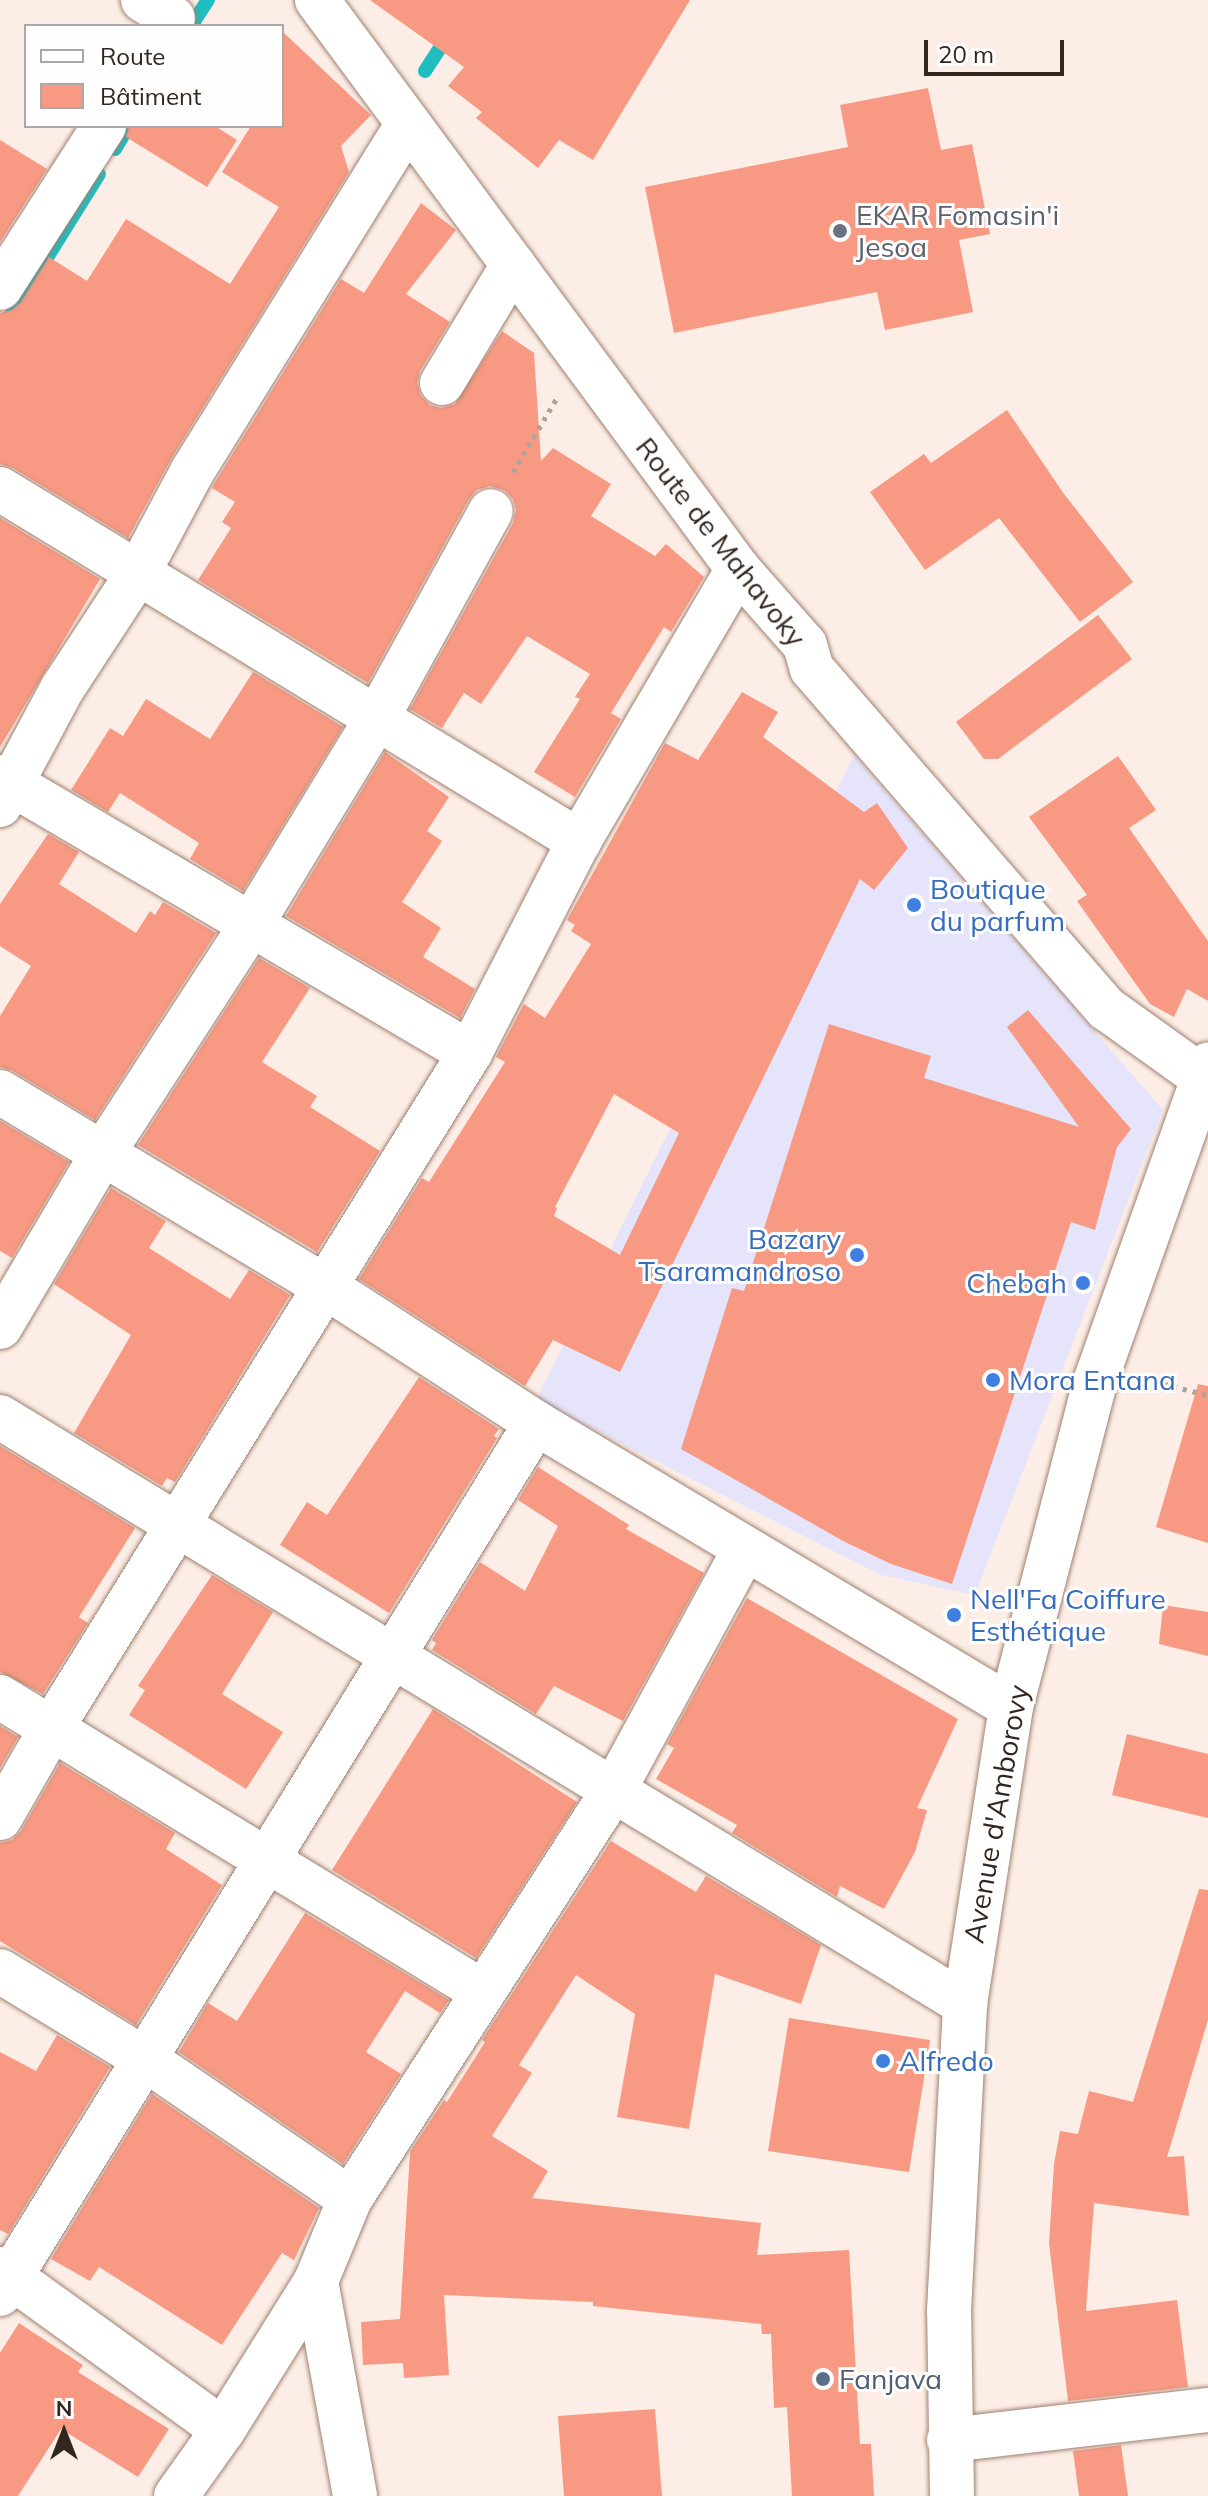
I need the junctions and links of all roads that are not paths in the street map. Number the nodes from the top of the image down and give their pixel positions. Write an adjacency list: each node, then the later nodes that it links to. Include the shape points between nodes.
1 (317, 0): 2 (street, Route de Mahavoky)
2 (408, 124): 4 (street, Route de Mahavoky); 10 (street, via 192,472)
3 (103, 128): 5 (street)
4 (500, 287): 6 (street); 9 (street, Route de Mahavoky, via 581,358)
5 (0, 288)
6 (442, 383)
7 (0, 489): 10 (street)
8 (491, 511): 11 (street)
9 (738, 569): 13 (street); 16 (street, Route de Mahavoky, via 805,645 812,669 1107,1009)
10 (138, 573): 11 (street); 12 (street)
11 (377, 718): 13 (street); 14 (street)
12 (4, 789): 14 (street)
13 (579, 841): 15 (street)
14 (251, 925): 15 (street); 18 (street)
15 (470, 1053): 19 (street)
16 (1205, 1070): 27 (street, Avenue d'Amborovy, via 1101,1368)
17 (0, 1092): 18 (street)
18 (103, 1153): 19 (street); 20 (street)
19 (326, 1287): 22 (street); 23 (street)
20 (0, 1327)
21 (0, 1417): 23 (street)
22 (536, 1423): 24 (street); 25 (street)
23 (179, 1526): 25 (street); 28 (street)
24 (745, 1549): 27 (street); 29 (street)
25 (393, 1656): 29 (street); 31 (street)
26 (0, 1697): 28 (street)
27 (1011, 1707): 34 (street, Avenue d'Amborovy)
28 (51, 1729): 30 (street); 31 (street)
29 (614, 1790): 33 (street); 34 (street)
30 (0, 1818)
31 (267, 1860): 33 (street); 35 (street)
32 (0, 1971): 35 (street)
33 (483, 1992): 36 (street)
34 (965, 2004): 41 (street, Avenue d'Amborovy, via 949,2311)
35 (145, 2059): 36 (street); 37 (street)
36 (350, 2199): 38 (street)
37 (4, 2279): 40 (street)
38 (316, 2281): 40 (street); 43 (street)
39 (1208, 2410): 41 (street)
40 (223, 2430): 42 (street)
41 (949, 2440): 44 (street, Avenue d'Amborovy)
42 (176, 2496)
43 (355, 2496)
44 (952, 2496)

